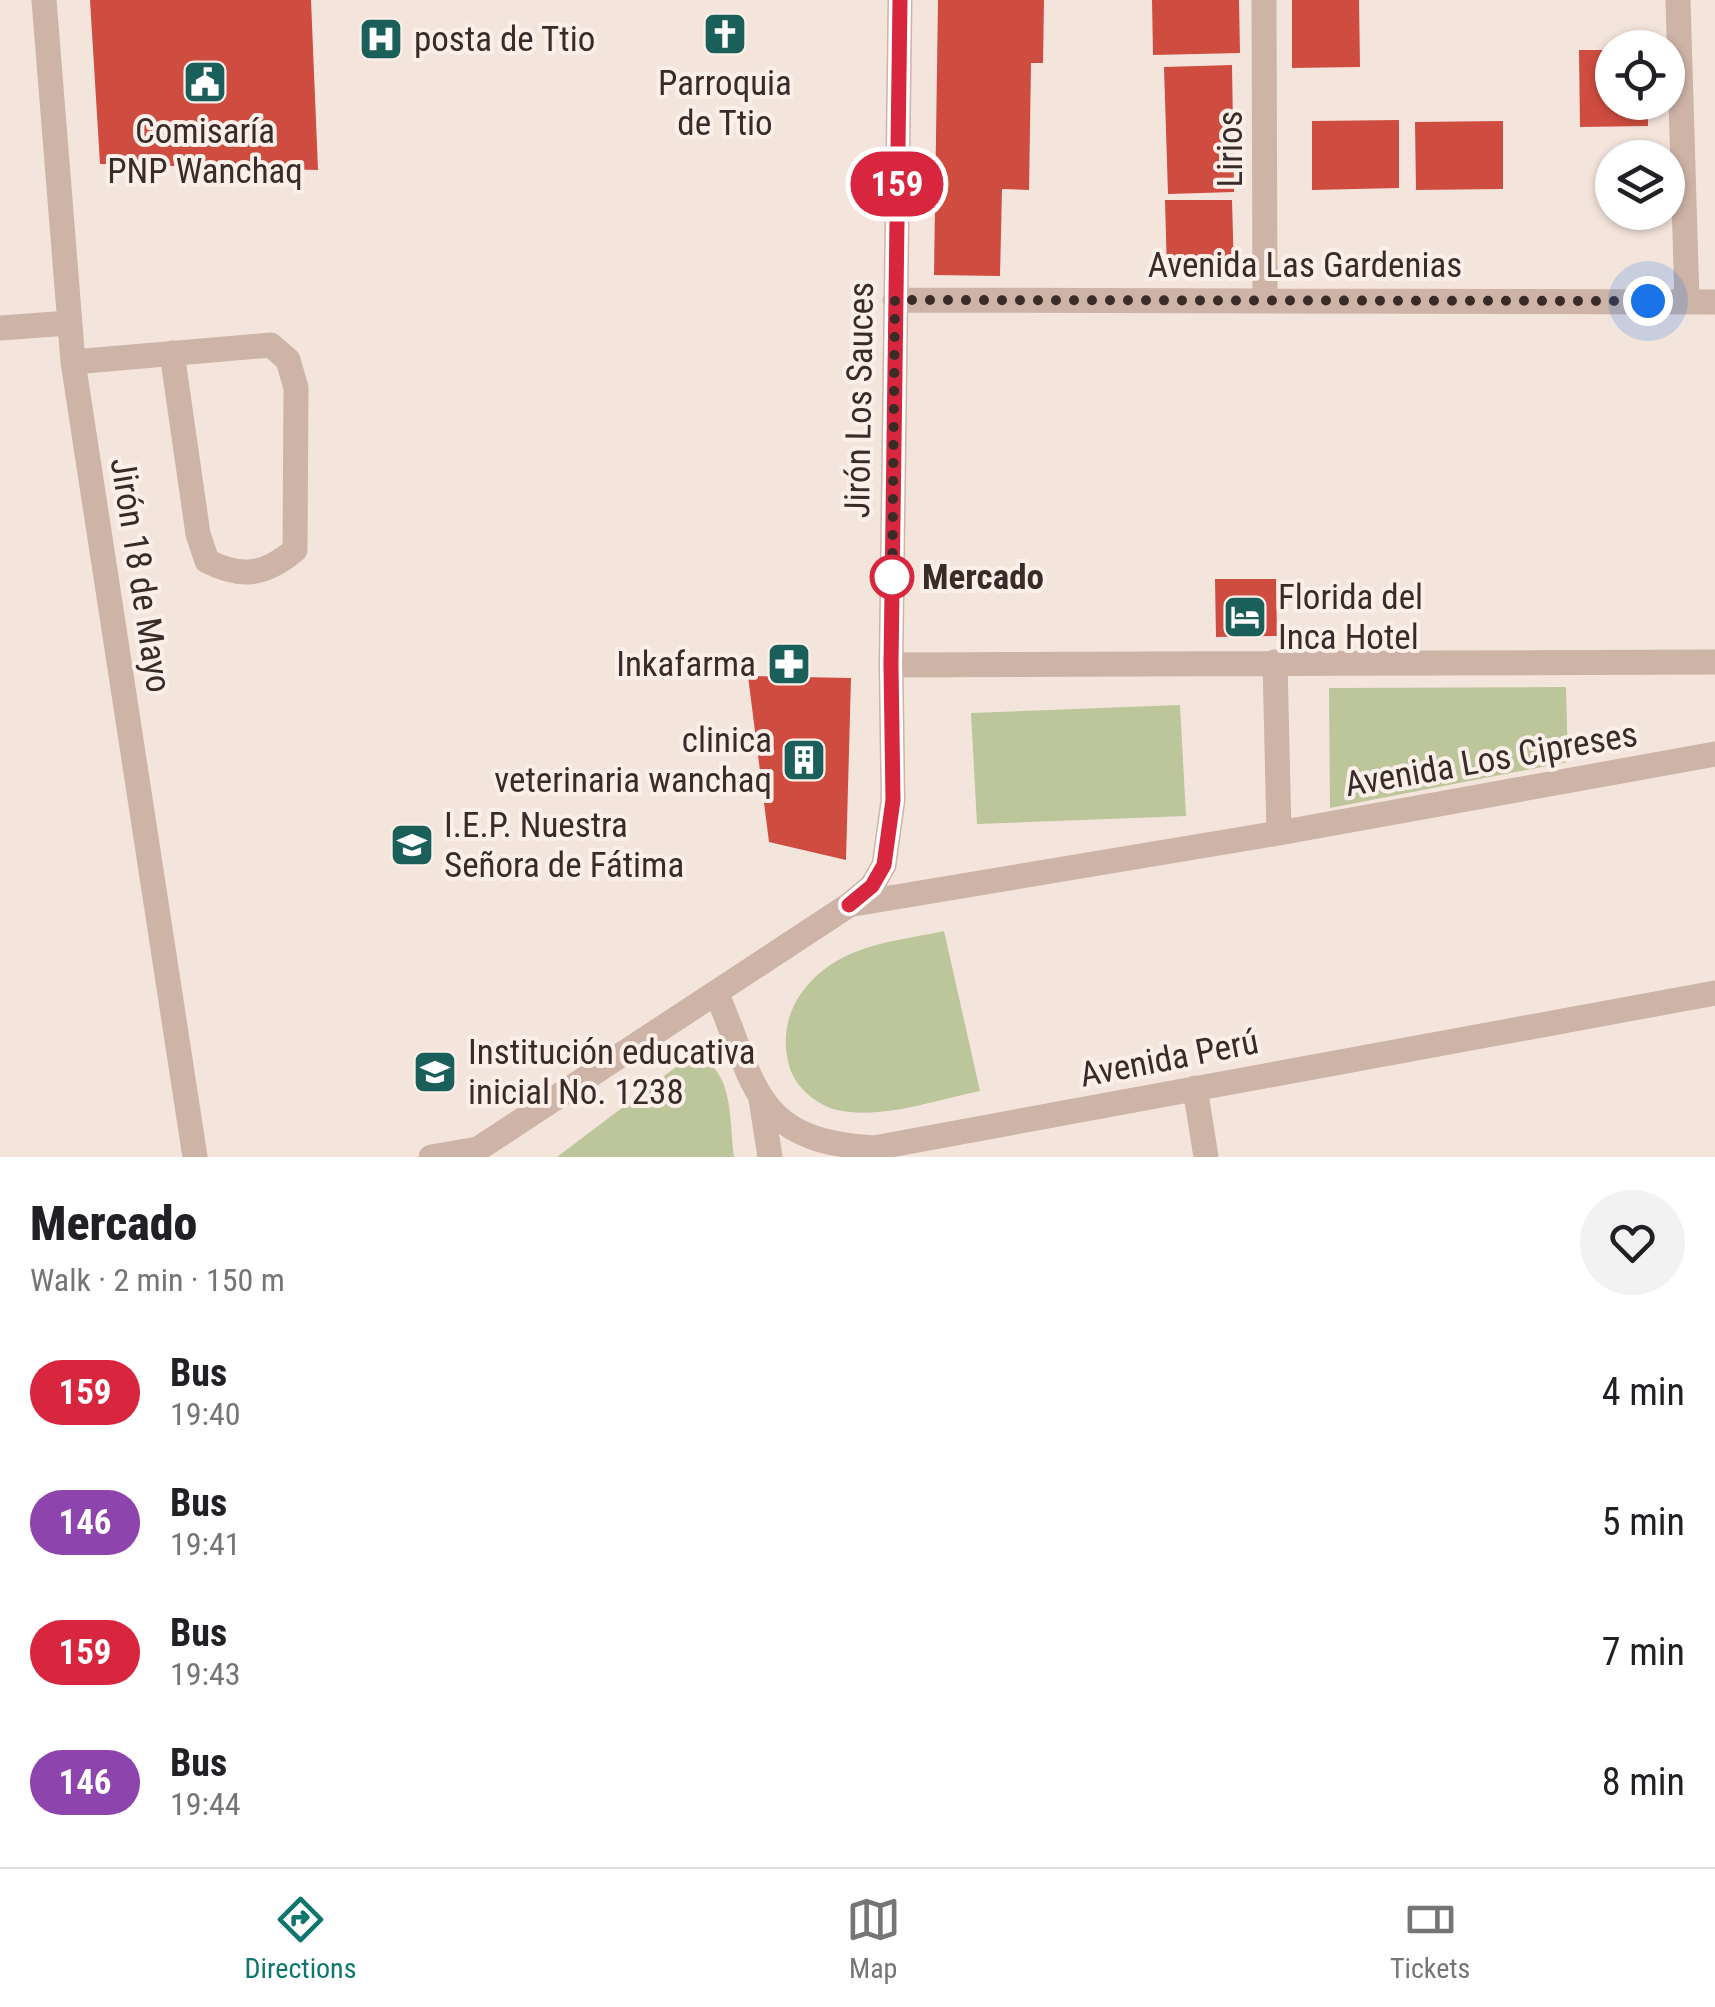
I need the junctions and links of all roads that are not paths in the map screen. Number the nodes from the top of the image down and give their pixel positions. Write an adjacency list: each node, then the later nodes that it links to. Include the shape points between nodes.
1 (44, 0): 9 (street, Jirón 18 de Mayo)
2 (900, 0): 6 (street, Jirón Los Sauces)
3 (1264, 0): 5 (street, Lirios)
4 (1678, 0): 7 (street)
5 (1265, 299): 6 (street, Avenida Las Gardenias); 7 (street, Avenida Las Gardenias)
6 (895, 300): 15 (street, Jirón Los Sauces)
7 (1687, 301): 8 (street, Avenida Las Gardenias)
8 (1715, 302)
9 (69, 323): 10 (street); 12 (street, Jirón 18 de Mayo)
10 (0, 328)
11 (172, 353): 11 (street, via 271,345 288,360 296,388 295,550 274,568 231,573 207,561); 12 (street)
12 (73, 362): 24 (street, Jirón 18 de Mayo)
13 (1275, 662): 14 (street, Avenida Los Cipreses); 15 (street, Avenida Los Cipreses); 17 (street)
14 (1715, 662)
15 (891, 665): 18 (street, Jirón Los Sauces, via 890,838 872,886)
16 (1715, 754): 17 (street, Avenida Los Cipreses)
17 (1280, 833): 18 (street, Avenida Los Cipreses)
18 (849, 905): 20 (street)
19 (1715, 993): 21 (street, Avenida Perú)
20 (717, 994): 22 (street, Avenida Perú); 23 (street)
21 (1195, 1088): 22 (street, Avenida Perú, via 874,1148 801,1136); 27 (street)
22 (760, 1099): 26 (street)
23 (477, 1153): 25 (street)
24 (195, 1157)
25 (430, 1157)
26 (770, 1157)
27 (1206, 1157)

